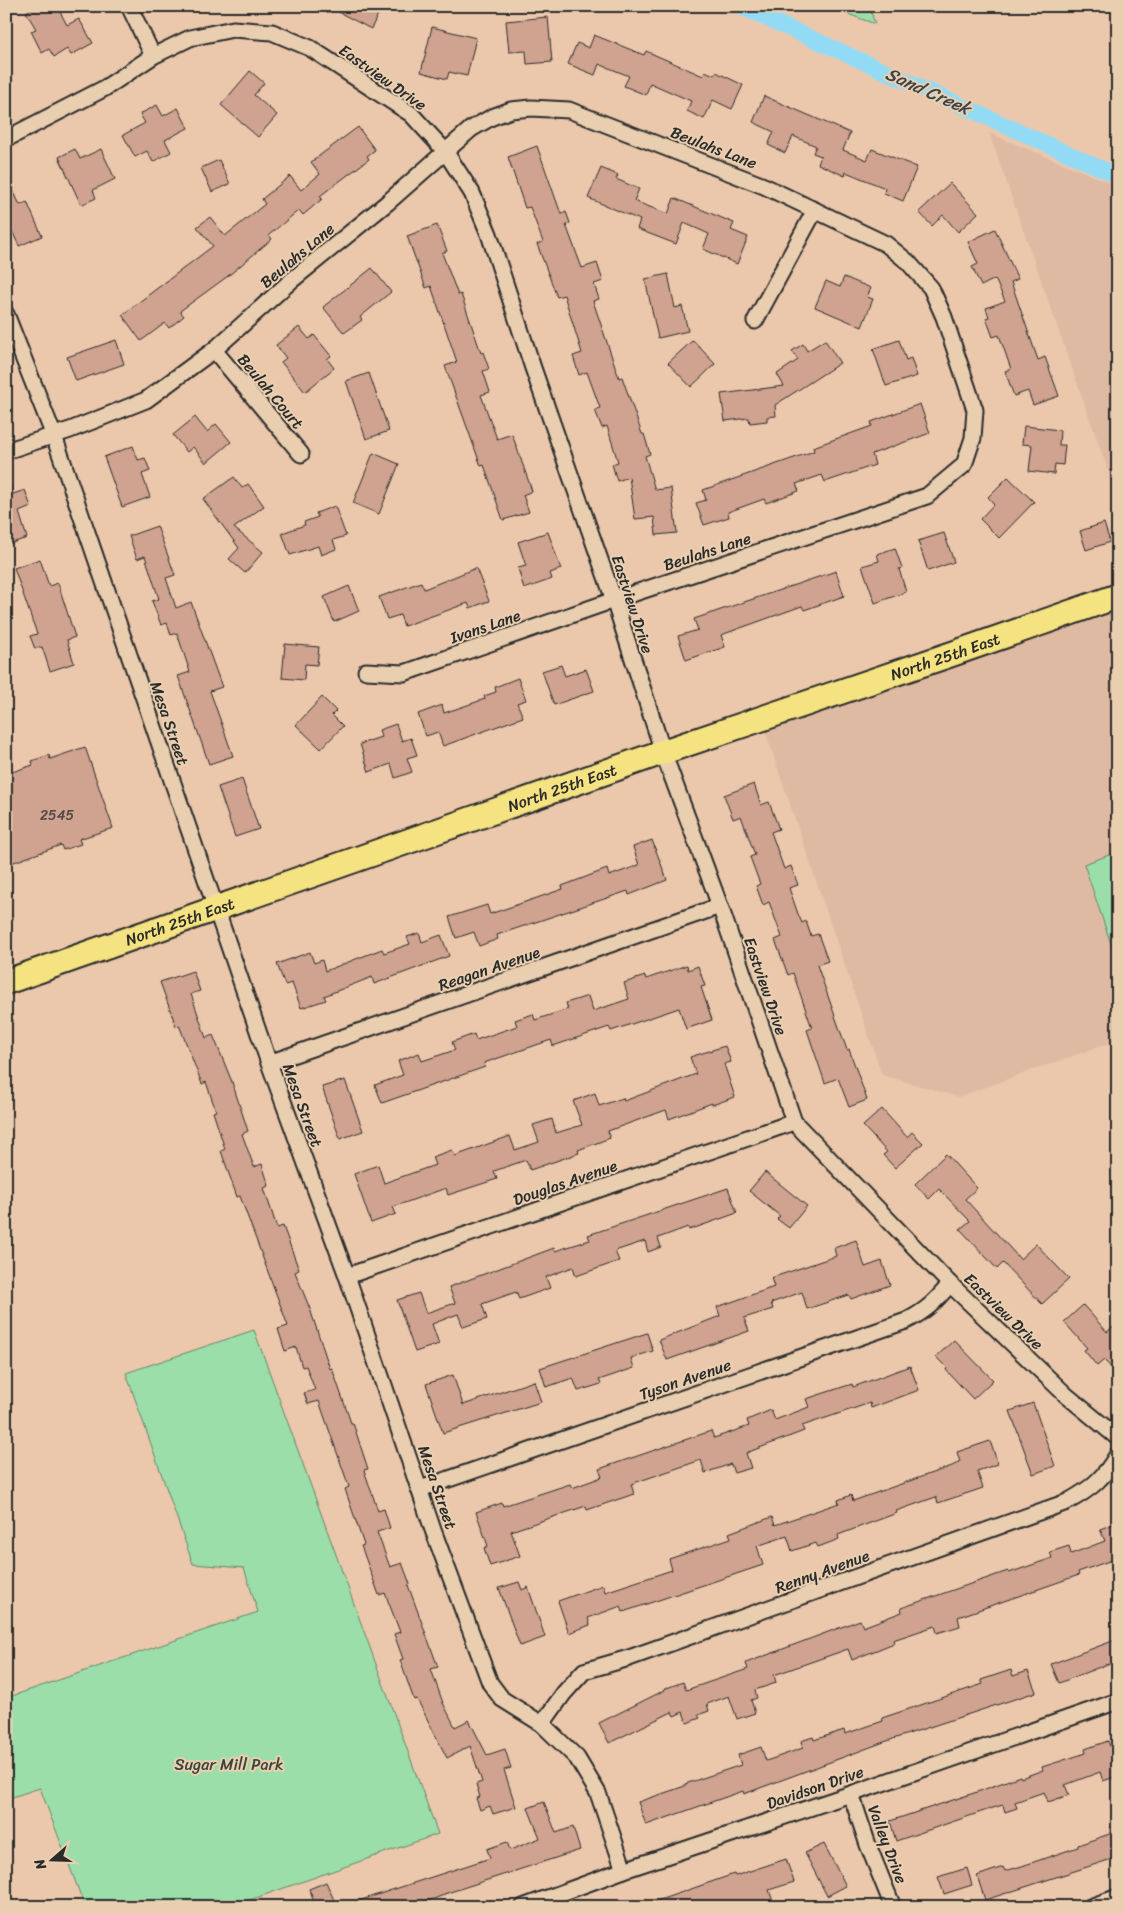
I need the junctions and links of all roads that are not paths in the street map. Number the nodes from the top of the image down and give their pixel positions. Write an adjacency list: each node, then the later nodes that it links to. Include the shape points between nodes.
1 (129, 6): 2 (street)
2 (153, 56): 3 (street, Eastview Drive, via 105,88); 4 (street, Eastview Drive, via 190,38 233,30 272,32 310,48 411,114)
3 (6, 139)
4 (445, 150): 5 (street, Beulahs Lane, via 471,128 511,110 569,110 764,186); 8 (street, Beulahs Lane); 13 (street, Eastview Drive, via 472,193 489,234)
5 (815, 210): 7 (street); 13 (street, Beulahs Lane, via 886,244 908,262 930,288 944,317 974,410 973,438 964,465 927,496)
6 (6, 314): 9 (street, Mesa Street)
7 (755, 321)
8 (214, 350): 9 (street, Beulahs Lane, via 146,400); 11 (street, Beulah Court)
9 (54, 436): 10 (street, Beulahs Lane); 17 (street, Mesa Street)
10 (6, 451)
11 (301, 454)
12 (1118, 596): 15 (main road, North 25th East)
13 (614, 600): 14 (street, Ivans Lane, via 404,673); 15 (street, Eastview Drive)
14 (366, 671)
15 (663, 752): 16 (street, Eastview Drive); 17 (main road, North 25th East)
16 (720, 906): 19 (street, Reagan Avenue); 20 (street, Eastview Drive)
17 (216, 910): 18 (main road, North 25th East); 19 (street, Mesa Street)
18 (6, 982)
19 (269, 1063): 21 (street, Mesa Street)
20 (794, 1122): 21 (street, Douglas Avenue); 22 (street, Eastview Drive)
21 (347, 1276): 25 (street, Mesa Street)
22 (950, 1284): 23 (street, Eastview Drive, via 1066,1395); 25 (street, Tyson Avenue, via 934,1303 906,1321)
23 (1118, 1438)
24 (1118, 1454): 27 (street, Renny Avenue, via 1108,1471 1088,1491 1067,1502 628,1658 584,1670)
25 (420, 1489): 27 (street, Mesa Street, via 490,1683 502,1699)
26 (1118, 1701): 28 (street, Davidson Drive)
27 (542, 1724): 29 (street, Mesa Street, via 577,1758 598,1793)
28 (851, 1794): 29 (street, Davidson Drive); 32 (street, Valley Drive)
29 (624, 1870): 31 (street, Davidson Drive)
30 (1118, 1897): 33 (street)
31 (523, 1907)
32 (894, 1907)
33 (1090, 1907)

